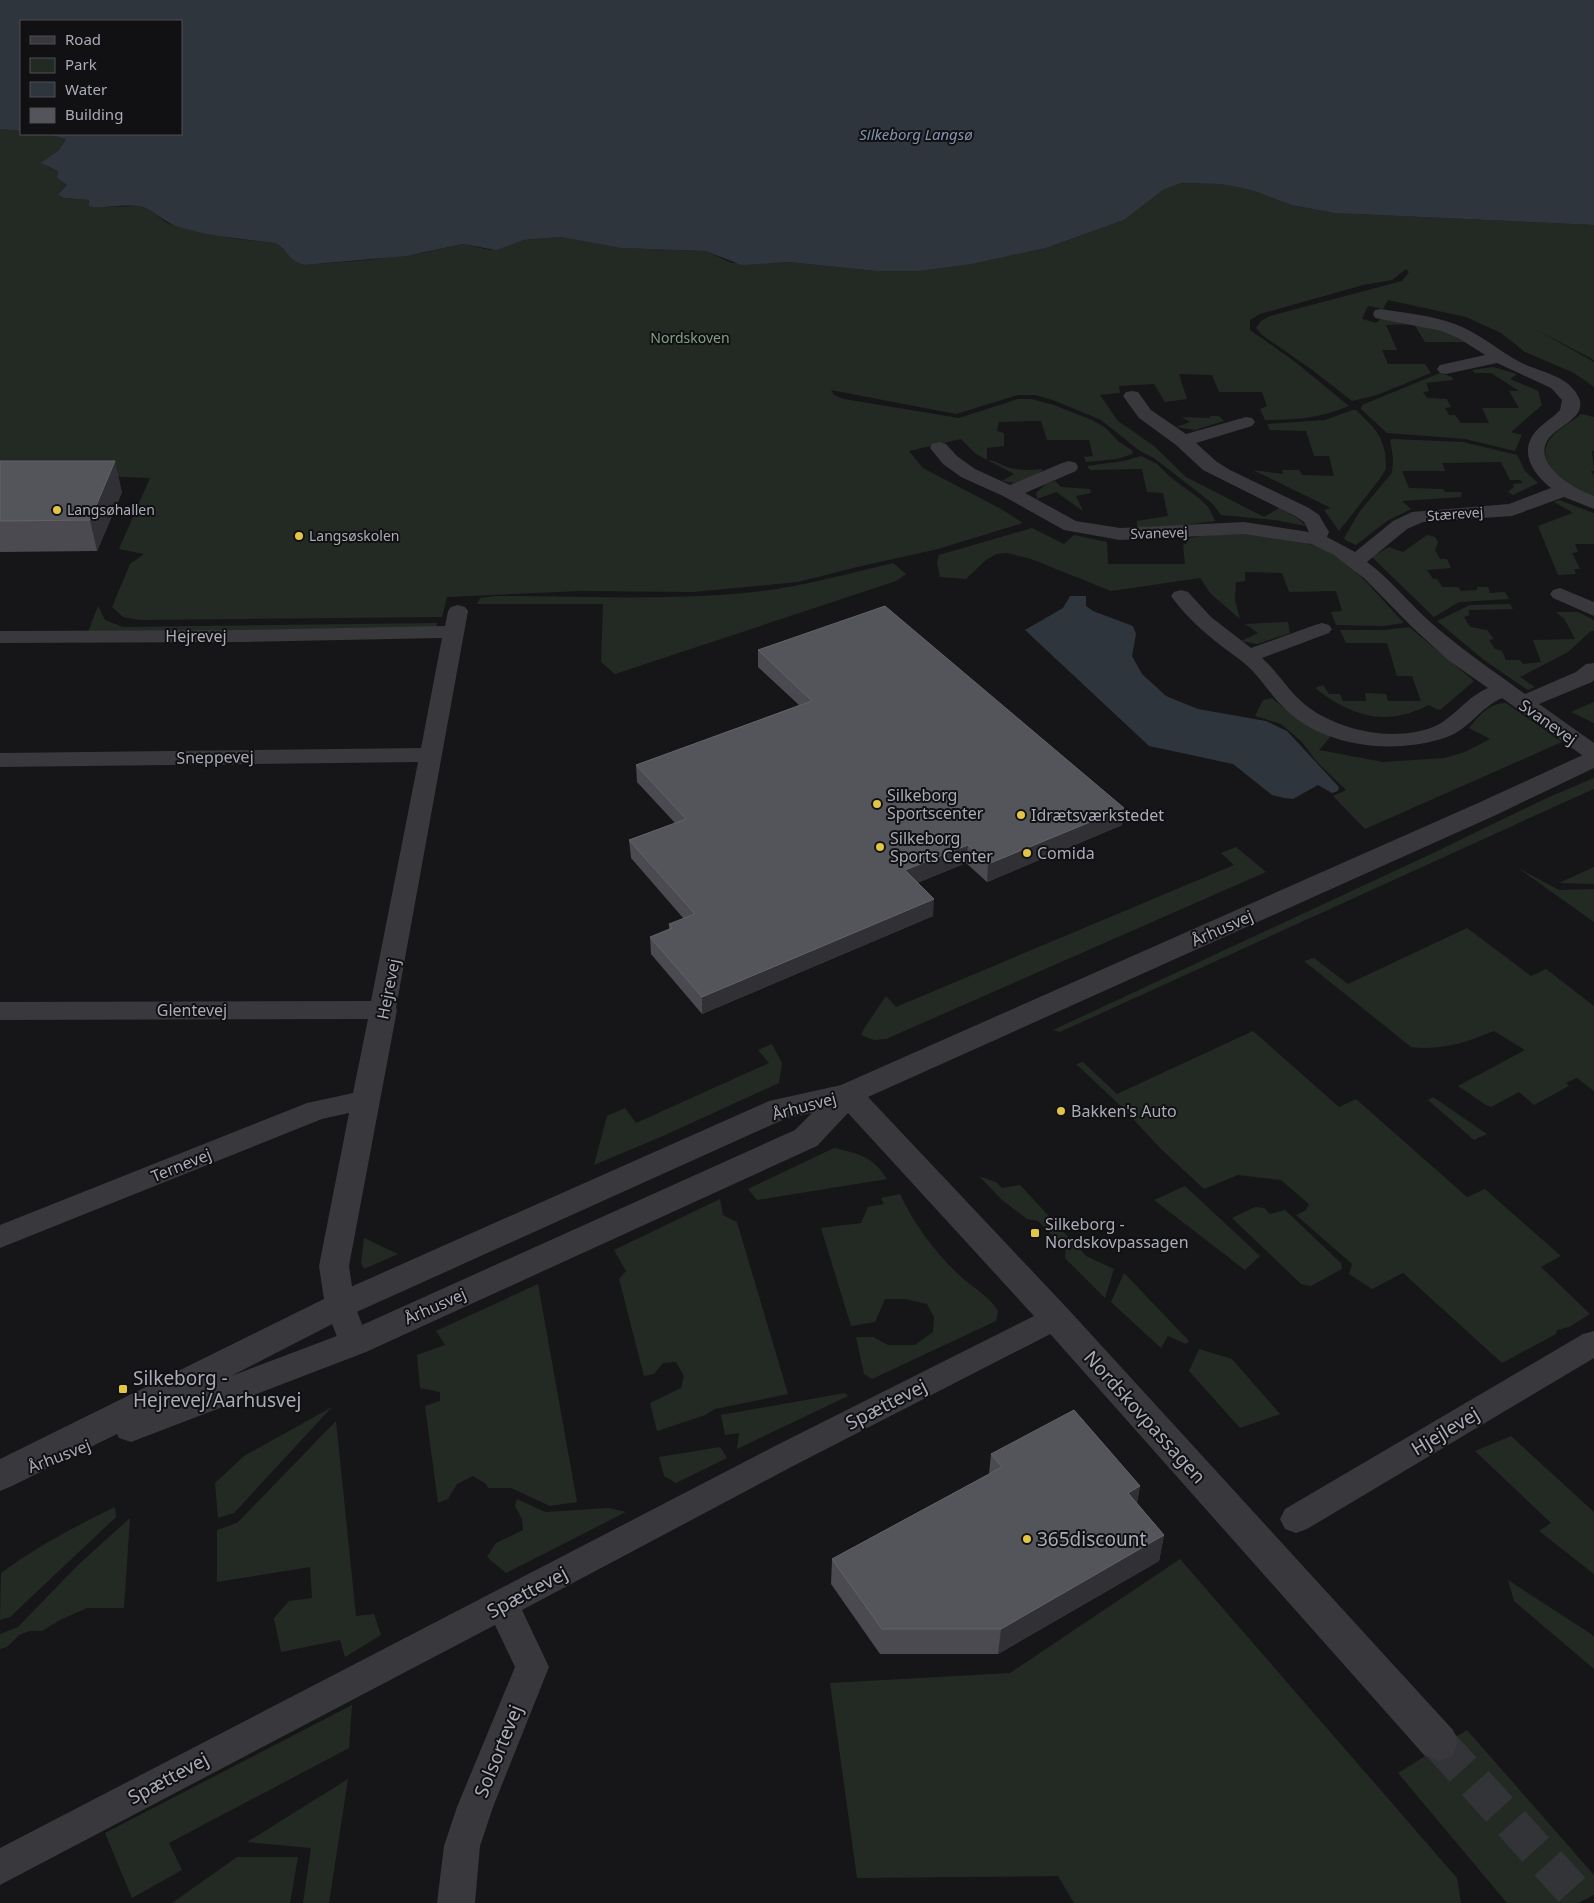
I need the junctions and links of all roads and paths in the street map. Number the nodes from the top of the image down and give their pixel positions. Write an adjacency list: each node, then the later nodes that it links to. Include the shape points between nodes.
1 (1381, 314): 2 (street, via 1448,327)
2 (1500, 357): 3 (street); 9 (street, via 1562,388 1570,397 1572,406 1567,414 1539,437 1536,448 1542,469)
3 (1446, 369)
4 (1132, 396): 6 (street, via 1145,414)
5 (1246, 422): 6 (street)
6 (1183, 441): 12 (street, via 1223,474 1312,519 1319,532)
7 (939, 448): 10 (street, Svanevej, via 968,473)
8 (1069, 467): 10 (street)
9 (1564, 490): 11 (street); 13 (street, Stærevej, via 1512,510 1419,516 1400,525)
10 (1010, 492): 12 (street, Svanevej, via 1071,526 1095,531 1120,534 1244,528)
11 (1594, 503)
12 (1316, 539): 13 (street, Svanevej)
13 (1356, 560): 21 (street, Svanevej, via 1419,623)
14 (1560, 594): 16 (street)
15 (1181, 596): 19 (street, Svanevej, via 1200,619)
16 (1594, 610)
17 (1322, 629): 19 (street)
18 (0, 637): 24 (street, Hejrevej, via 246,636 456,621)
19 (1247, 656): 21 (street, Svanevej, via 1300,712 1335,729 1369,738 1411,738 1441,732 1484,698)
20 (1594, 669): 22 (street)
21 (1503, 690): 22 (street, Svanevej)
22 (1522, 703): 23 (street, Svanevej)
23 (1594, 753)
24 (431, 754): 26 (street, Sneppevej); 27 (street, Hejrevej)
25 (1594, 759): 29 (street, Århusvej, via 1487,810)
26 (0, 760)
27 (384, 1010): 28 (street, Glentevej); 30 (street, Hejrevej)
28 (0, 1011)
29 (848, 1094): 32 (street, Århusvej, via 780,1109); 33 (street, Nordskovpassagen); 34 (street, Århusvej, via 806,1138)
30 (365, 1100): 31 (street, Ternevej, via 317,1110); 32 (street, Hejrevej, via 334,1266)
31 (0, 1237)
32 (339, 1306): 34 (street, Hejrevej); 36 (street, Århusvej)
33 (1056, 1318): 38 (street, Spættevej, via 786,1455); 39 (street, Nordskovpassagen)
34 (354, 1343): 36 (street, Århusvej)
35 (1594, 1343): 37 (street, Hjejlevej)
36 (0, 1477)
37 (1296, 1519)
38 (502, 1606): 40 (street, Spættevej); 41 (street, Solsortevej, via 532,1667 462,1846)
39 (1439, 1743)
40 (0, 1867)
41 (456, 1903)

